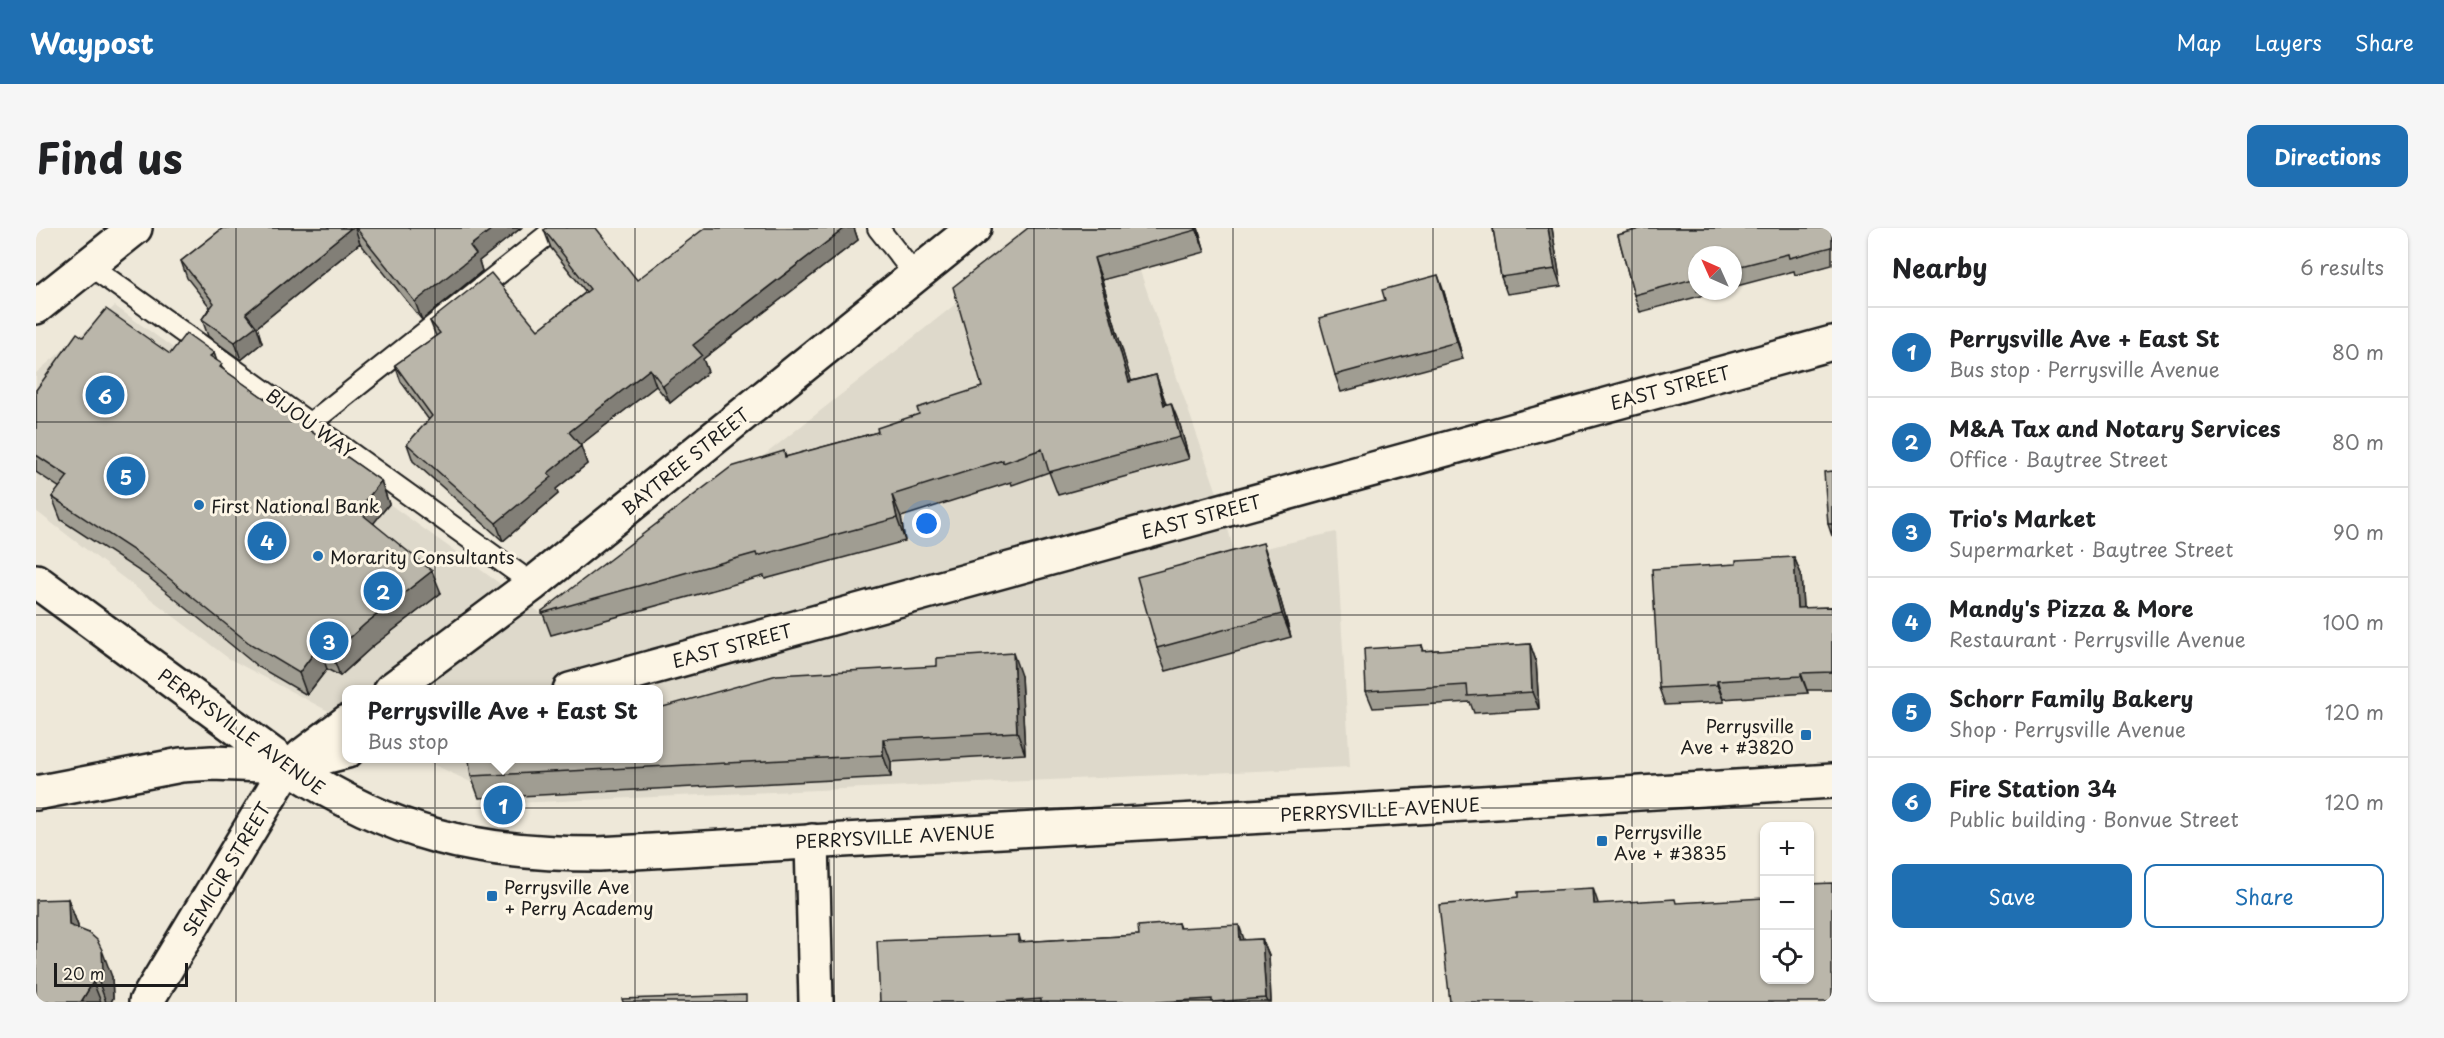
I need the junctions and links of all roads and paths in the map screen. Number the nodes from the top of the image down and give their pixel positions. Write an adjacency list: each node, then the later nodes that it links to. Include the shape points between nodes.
1 (135, 228): 5 (street)
2 (556, 228): 9 (lane)
3 (878, 228): 6 (lane)
4 (974, 228): 6 (street, BAYTREE STREET)
5 (89, 265): 7 (street); 9 (lane, BIJOU WAY)
6 (915, 275): 11 (street, BAYTREE STREET)
7 (36, 307)
8 (1832, 343): 13 (street, EAST STREET)
9 (311, 423): 11 (lane, BIJOU WAY)
10 (36, 581): 16 (street, PERRYSVILLE AVENUE)
11 (533, 584): 12 (street, BAYTREE STREET)
12 (399, 685)
13 (588, 685)
14 (342, 726): 16 (street)
15 (342, 752): 16 (street)
16 (288, 766): 18 (street, via 181,765); 19 (street, PERRYSVILLE AVENUE, via 328,793 373,815 459,843 505,850 599,854); 20 (street, SEMICIR STREET)
17 (1832, 781): 19 (street, PERRYSVILLE AVENUE)
18 (36, 793)
19 (812, 841): 21 (street)
20 (146, 1002)
21 (816, 1002)

